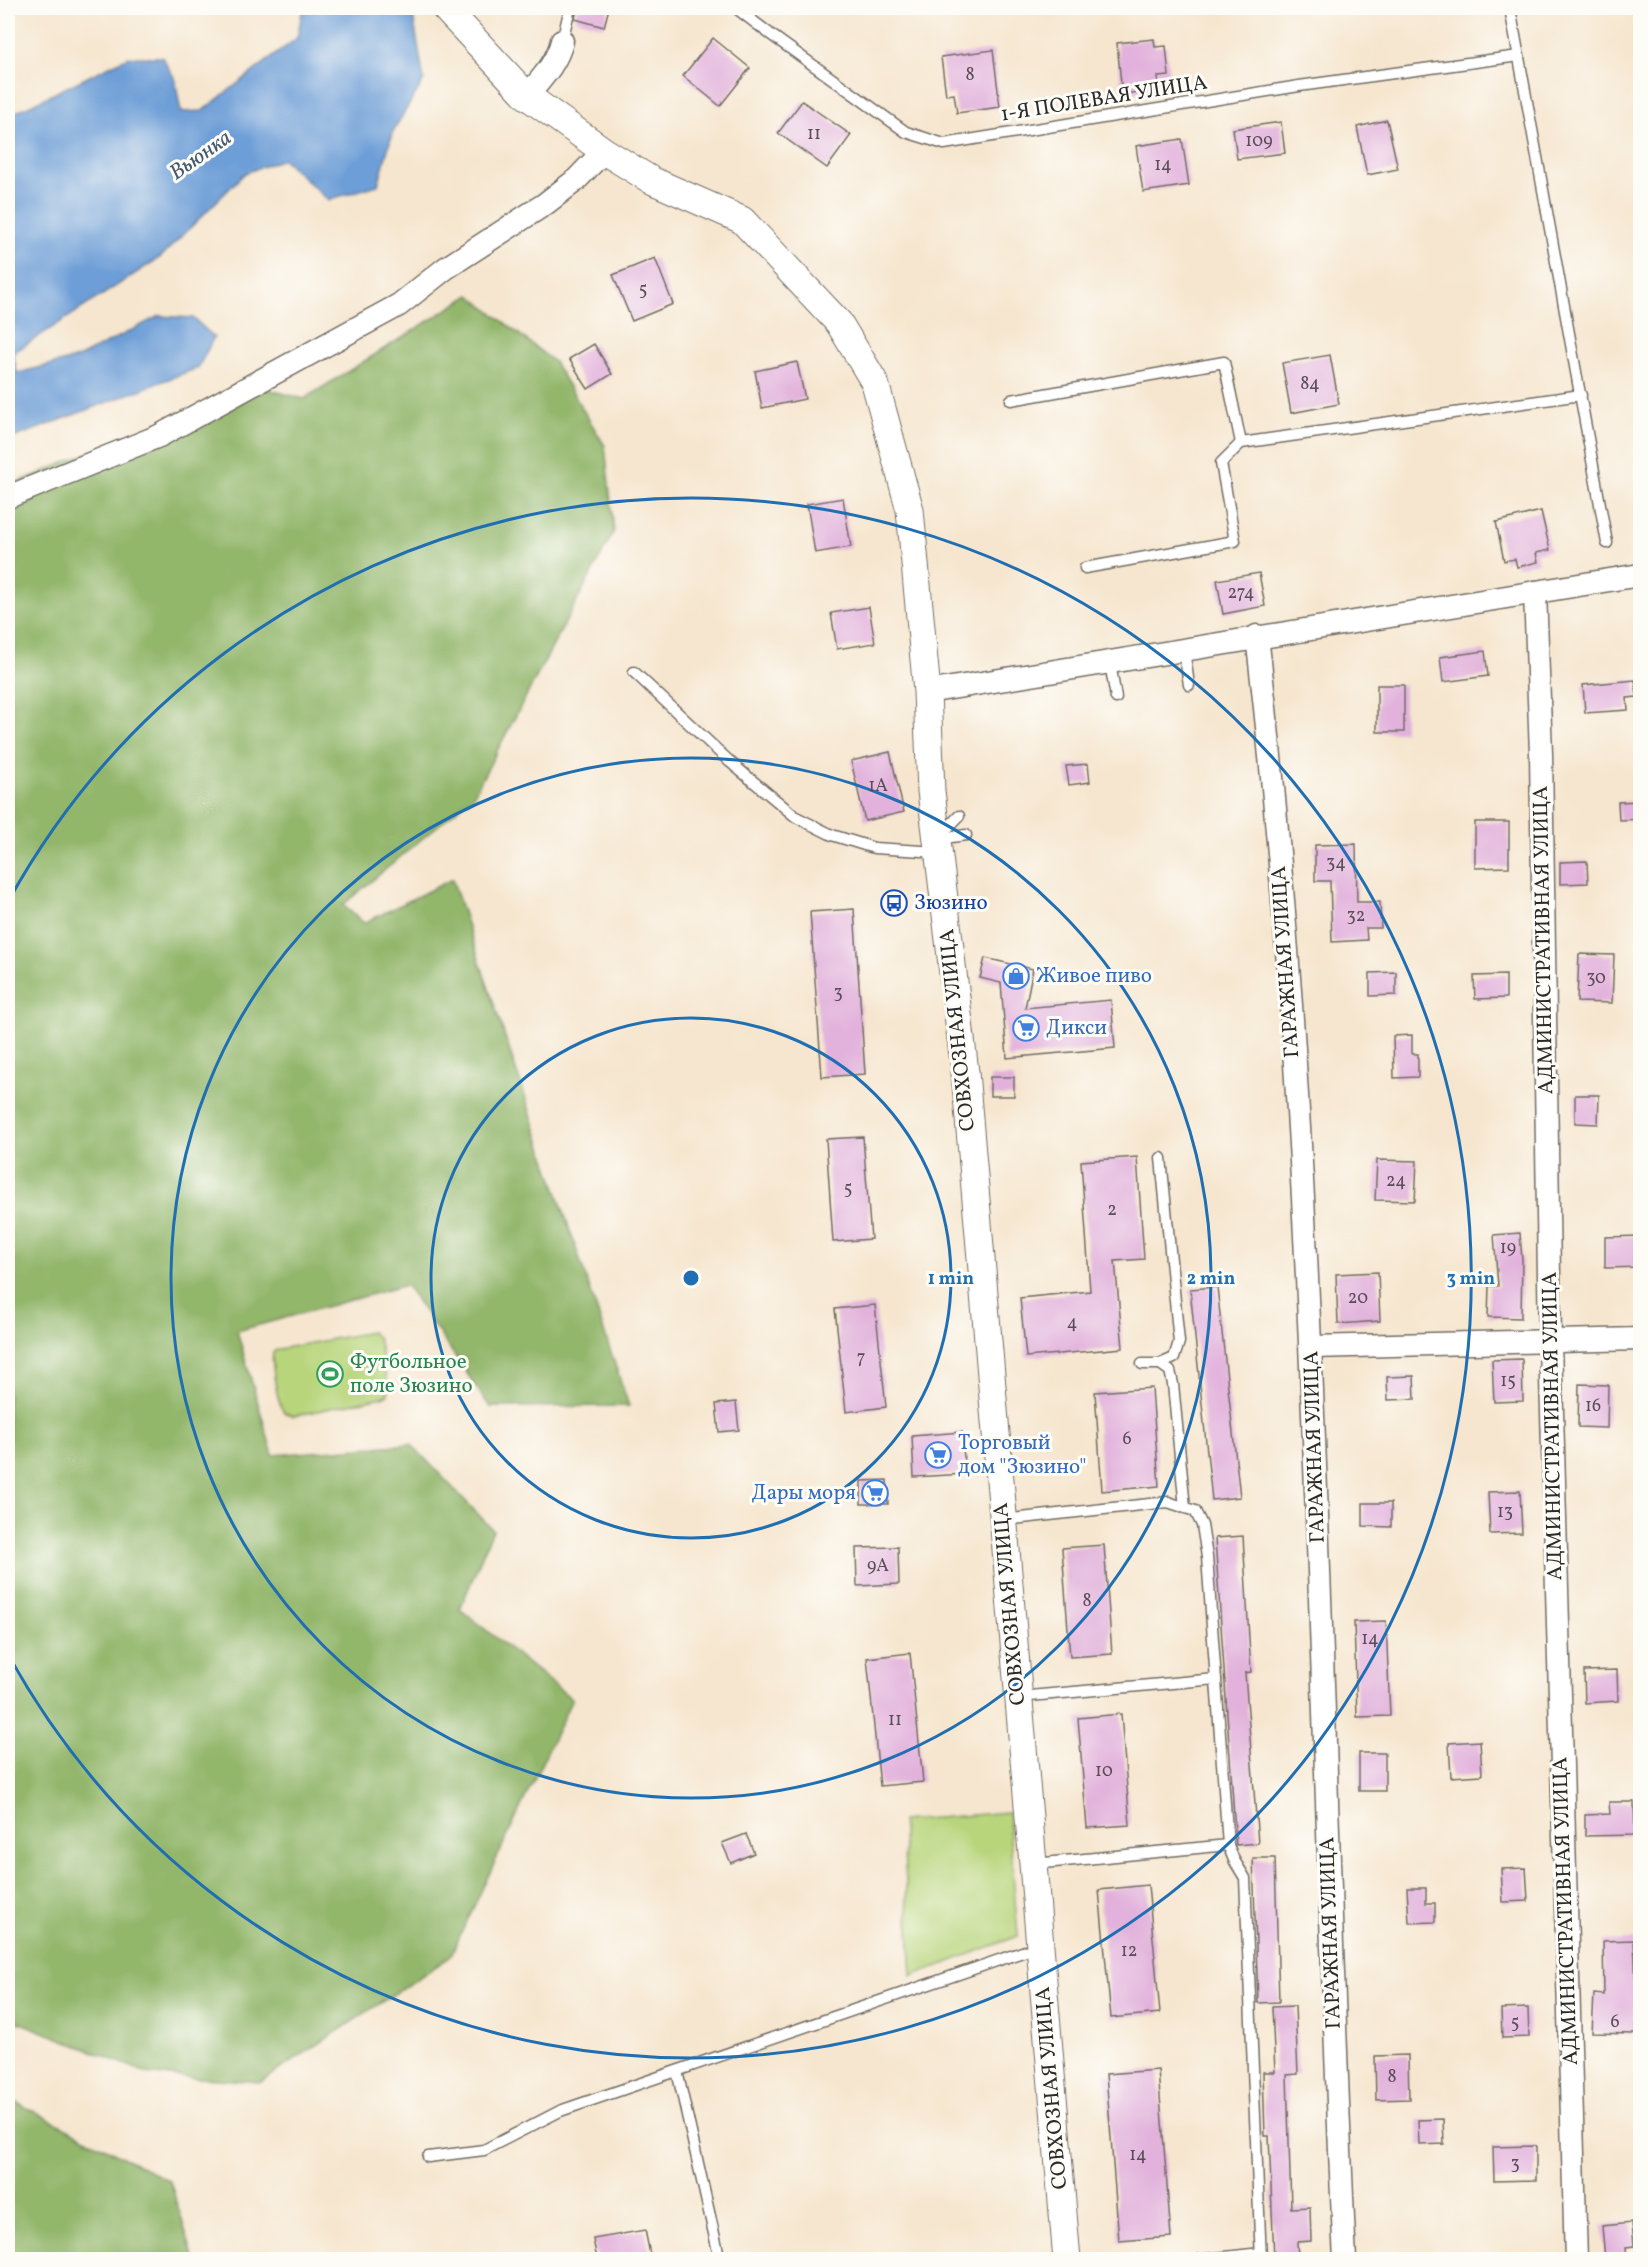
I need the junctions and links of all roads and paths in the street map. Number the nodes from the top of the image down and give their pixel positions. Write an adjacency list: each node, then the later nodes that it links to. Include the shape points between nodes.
1 (445, 8): 7 (street, СОВХОЗНАЯ УЛИЦА)
2 (570, 8): 5 (lane)
3 (736, 8): 6 (lane, 1-Я ПОЛЕВАЯ УЛИЦА, via 906,132 944,144 1299,86)
4 (1510, 8): 6 (lane)
5 (562, 41): 7 (street, via 559,54)
6 (1519, 56): 9 (lane)
7 (527, 96): 8 (street, СОВХОЗНАЯ УЛИЦА)
8 (604, 151): 12 (street, via 545,204 446,268 399,305 159,436); 22 (street, СОВХОЗНАЯ УЛИЦА, via 651,180 742,220 839,323 875,383 910,510)
9 (1581, 395): 11 (lane); 13 (lane)
10 (1011, 400): 11 (lane, via 1224,362)
11 (1241, 443): 14 (lane, via 1221,463 1234,541)
12 (8, 497)
13 (1606, 543)
14 (1085, 568)
15 (1641, 574): 16 (street)
16 (1535, 591): 17 (street); 29 (street, АДМИНИСТРАТИВНАЯ УЛИЦА)
17 (1257, 636): 18 (street); 30 (street, ГАРАЖНАЯ УЛИЦА, via 1283,900)
18 (1184, 650): 19 (street); 21 (lane)
19 (1110, 663): 22 (street); 23 (lane)
20 (634, 672): 26 (lane, via 730,762 796,817 832,835 874,848)
21 (1189, 685)
22 (927, 692): 26 (street, СОВХОЗНАЯ УЛИЦА, via 931,791)
23 (1116, 698)
24 (959, 816): 26 (lane)
25 (966, 835): 26 (lane)
26 (938, 845): 34 (street, СОВХОЗНАЯ УЛИЦА, via 965,1072)
27 (1161, 1158): 32 (lane, via 1179,1342 1174,1358)
28 (1641, 1339): 29 (street)
29 (1550, 1342): 30 (street); 47 (street, АДМИНИСТРАТИВНАЯ УЛИЦА)
30 (1312, 1347): 46 (street, ГАРАЖНАЯ УЛИЦА)
31 (1142, 1364): 32 (lane)
32 (1160, 1364): 33 (lane, via 1170,1371 1173,1384)
33 (1185, 1508): 34 (lane, via 1168,1502); 35 (lane, via 1195,1511 1202,1525)
34 (1004, 1520): 36 (street, СОВХОЗНАЯ УЛИЦА)
35 (1216, 1679): 36 (lane); 37 (lane)
36 (1018, 1697): 38 (street, СОВХОЗНАЯ УЛИЦА)
37 (1228, 1845): 38 (lane); 42 (lane, via 1245,1878)
38 (1033, 1864): 39 (street, СОВХОЗНАЯ УЛИЦА)
39 (1040, 1946): 40 (lane); 44 (street, СОВХОЗНАЯ УЛИЦА)
40 (678, 2071): 41 (lane, via 560,2110 484,2150); 43 (lane)
41 (428, 2157)
42 (1261, 2256): 45 (lane)
43 (720, 2259)
44 (1067, 2259)
45 (1198, 2259)
46 (1345, 2259)
47 (1576, 2259)

